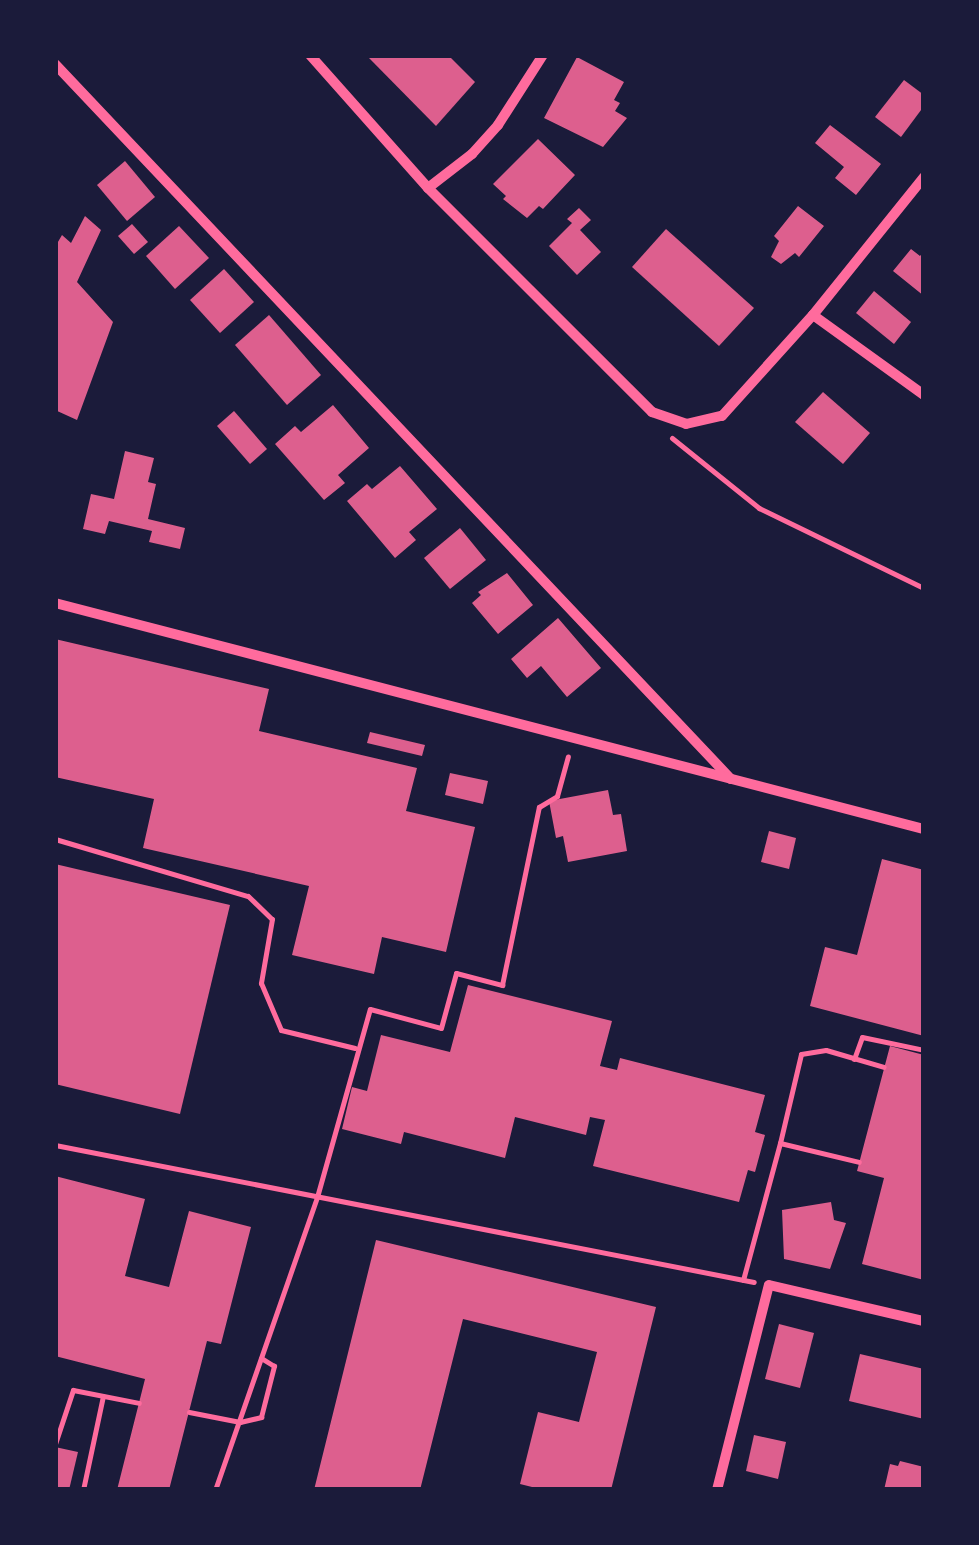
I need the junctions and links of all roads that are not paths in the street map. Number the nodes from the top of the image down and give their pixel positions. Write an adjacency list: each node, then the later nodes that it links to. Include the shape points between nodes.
1 (310, 55): 5 (street)
2 (543, 55): 5 (street, via 498,126)
3 (55, 64): 9 (street)
4 (924, 177): 6 (street)
5 (428, 188): 6 (street, via 652,412 686,424 722,416)
6 (813, 315): 7 (street)
7 (924, 395)
8 (55, 603): 9 (street)
9 (731, 779): 10 (street)
10 (924, 829)
11 (924, 1321): 12 (street, via 769,1286)
12 (716, 1490)

